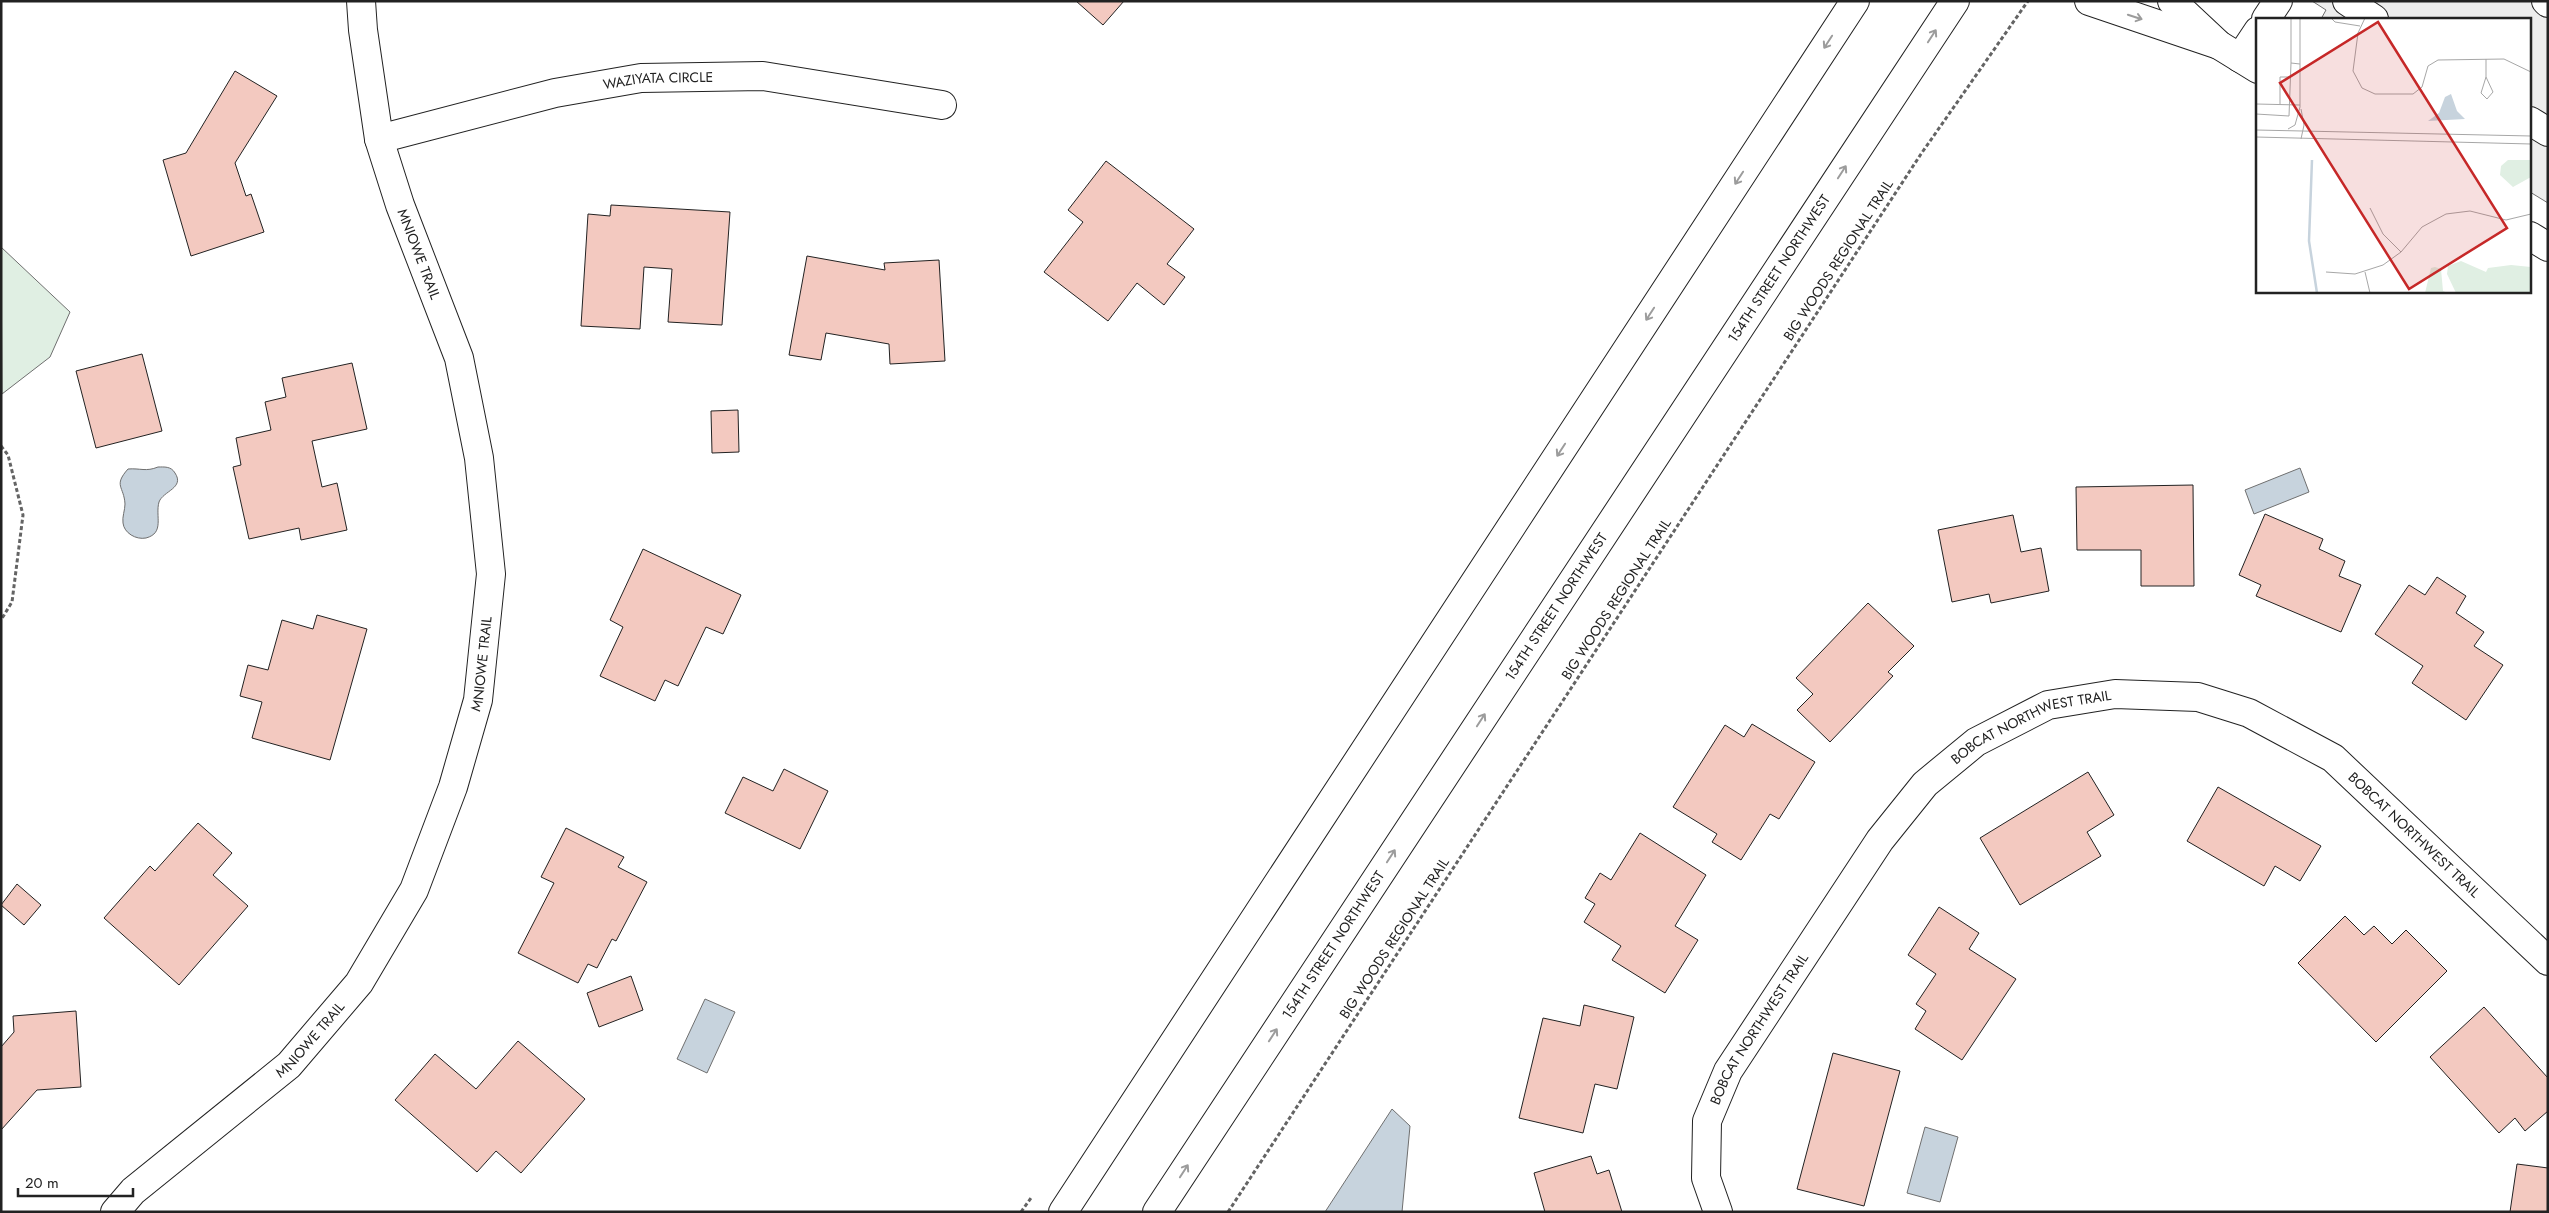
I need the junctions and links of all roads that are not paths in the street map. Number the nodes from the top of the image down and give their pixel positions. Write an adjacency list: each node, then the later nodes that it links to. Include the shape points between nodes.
1 (361, 1): 13 (street, MNIOWE TRAIL)
2 (1855, 1): 18 (street, one-way to 18)
3 (1955, 1): 19 (street, 154TH STREET NORTHWEST, one-way to 3)
4 (2089, 1): 11 (street, one-way to 11)
5 (2172, 1): 11 (street)
6 (2278, 1): 8 (street)
7 (2347, 1): 9 (street)
8 (2267, 18)
9 (2372, 18)
10 (2256, 34): 11 (street)
11 (2239, 57)
12 (942, 105): 13 (street, WAZIYATA CIRCLE, via 763,76 641,78 556,93)
13 (379, 139): 17 (street, MNIOWE TRAIL, via 400,206 459,358 479,458 491,574 478,700 453,787 414,890 359,984 289,1065 133,1191)
14 (2532, 237): 15 (street)
15 (2548, 247)
16 (2548, 961): 20 (street, BOBCAT NORTHWEST TRAIL, via 2333,758 2249,713 2198,697 2115,694 2048,705 1976,742 1926,784 1880,840 1734,1063 1707,1121 1706,1178)
17 (115, 1212)
18 (1063, 1212)
19 (1157, 1212)
20 (1718, 1212)

